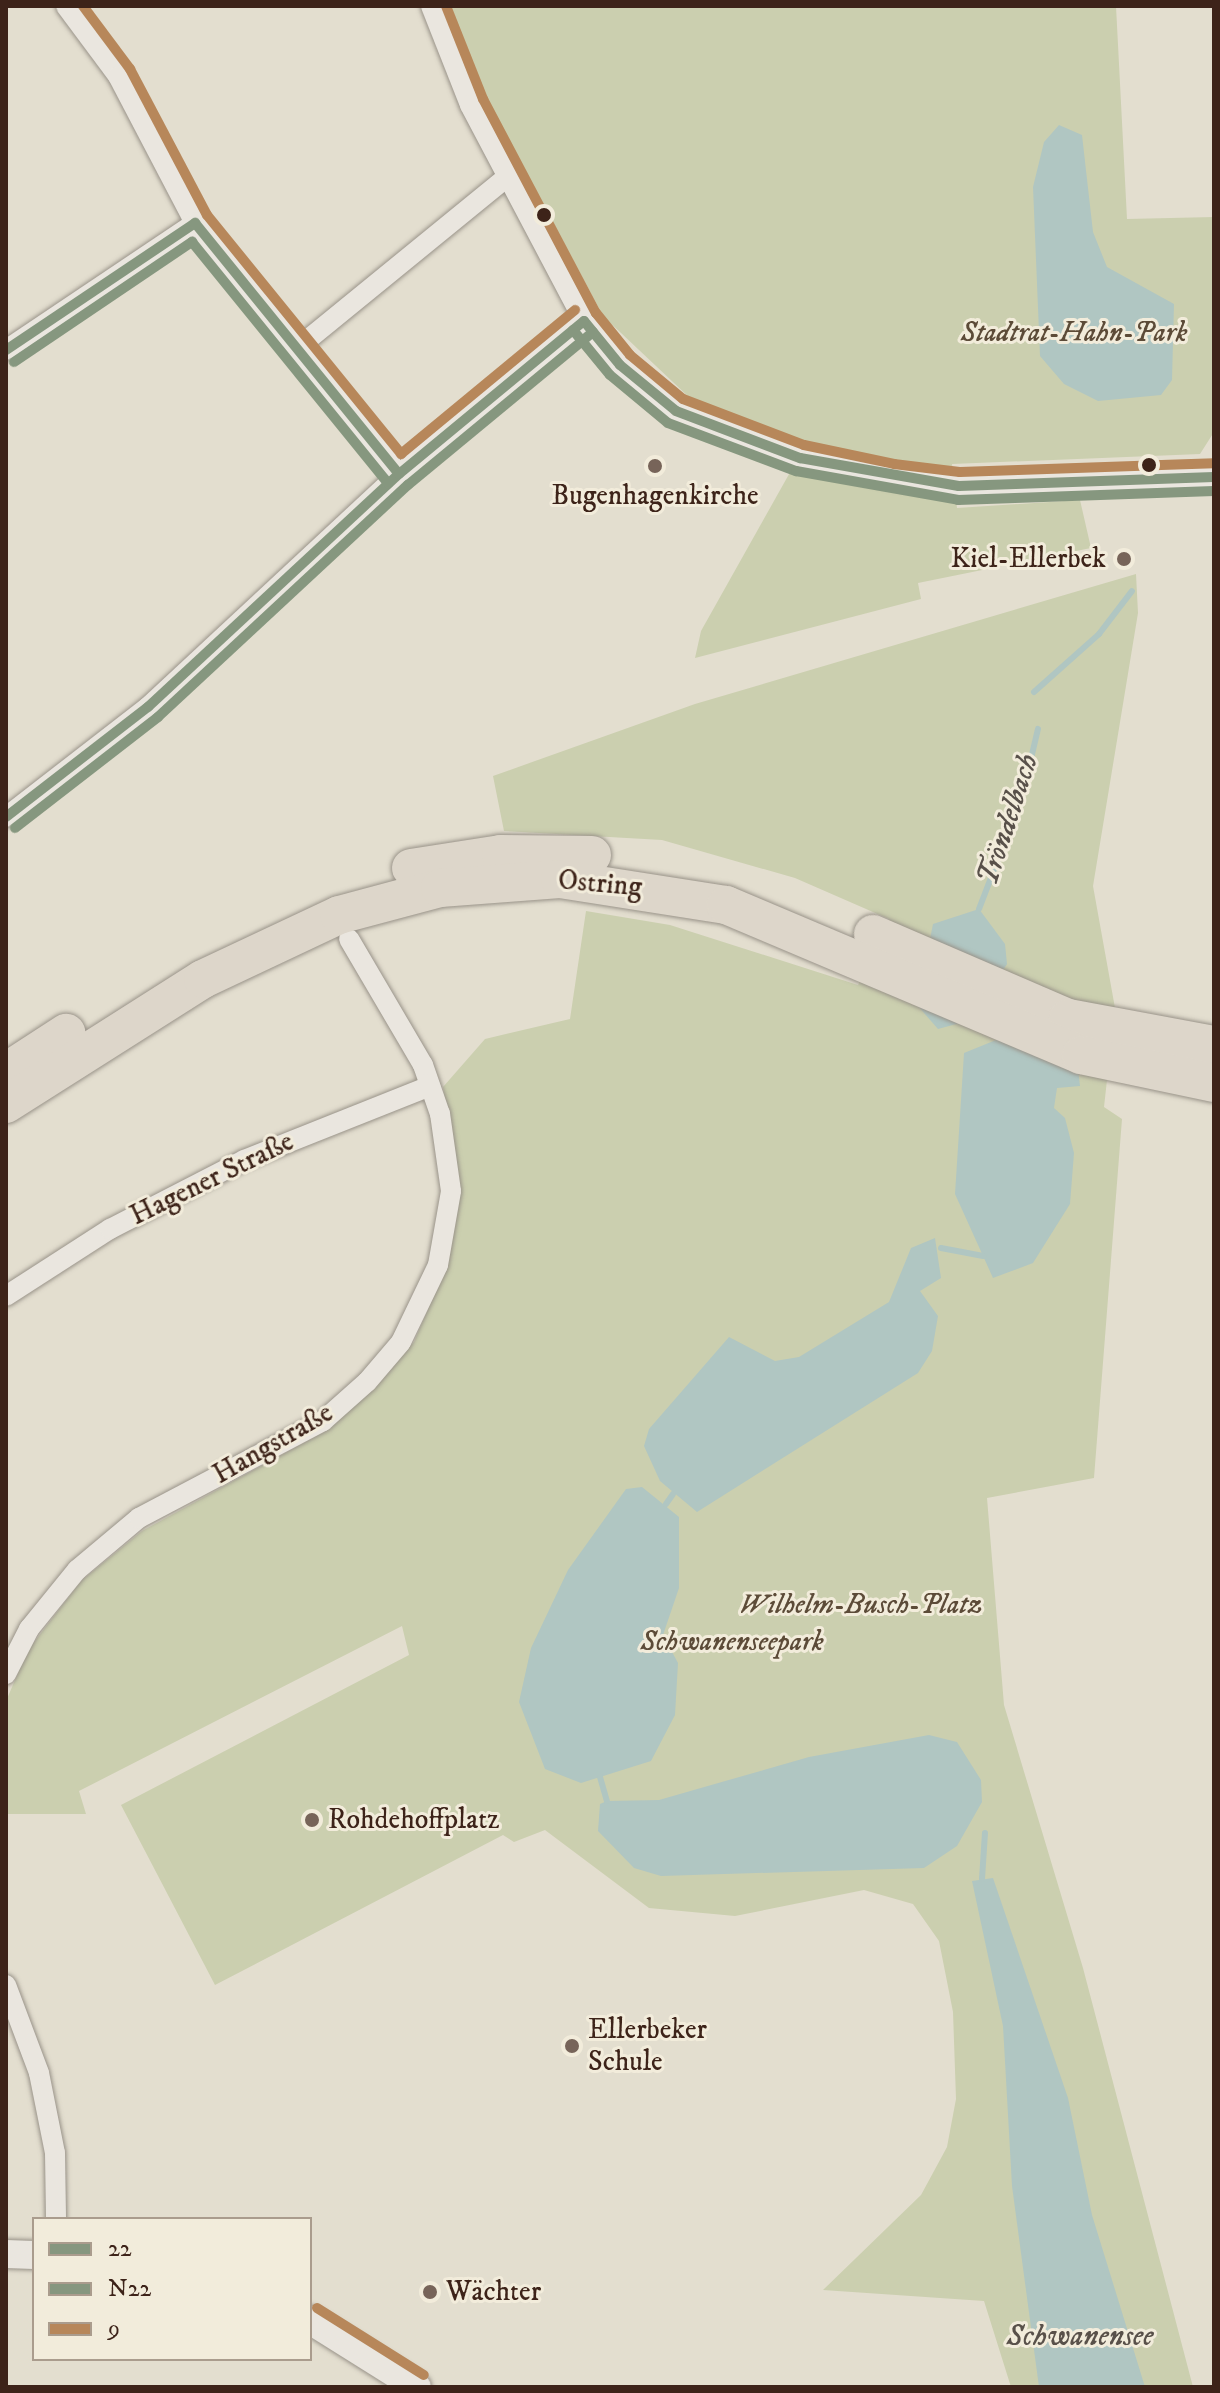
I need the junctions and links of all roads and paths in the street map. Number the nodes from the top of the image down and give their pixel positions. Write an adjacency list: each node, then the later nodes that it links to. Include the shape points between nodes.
1 (66, 6): 4 (street, via 118,76)
2 (431, 6): 3 (street)
3 (507, 177): 5 (street); 7 (street)
4 (195, 223): 6 (street); 7 (street)
5 (584, 321): 8 (street); 9 (street, via 620,365 676,411 800,458 959,486)
6 (6, 350)
7 (295, 350): 8 (street)
8 (399, 474): 10 (street, via 148,707)
9 (1214, 477)
10 (6, 817)
11 (349, 939): 17 (street, Hangstraße)
12 (871, 947): 14 (highway, Ostring, via 1038,1007); 15 (highway, Ostring, via 773,892 664,863 562,853 435,863 377,875 271,915 187,958); 18 (highway, Ostring, via 659,889 560,879 440,888 285,937 203,979)
13 (1214, 1045): 14 (highway, Ostring)
14 (1141, 1054): 16 (highway, Ostring)
15 (6, 1072)
16 (1214, 1083)
17 (430, 1086): 19 (street, Hagener Straße, via 244,1160); 20 (street, Hangstraße, via 451,1191 438,1265 401,1342 323,1421 139,1518 77,1570 29,1629)
18 (6, 1104)
19 (6, 1296)
20 (6, 1674)
21 (6, 1985): 22 (street, via 39,2073 55,2153)
22 (56, 2217)
23 (6, 2254): 24 (street)
24 (32, 2255)
25 (312, 2321): 26 (street)
26 (417, 2387)

